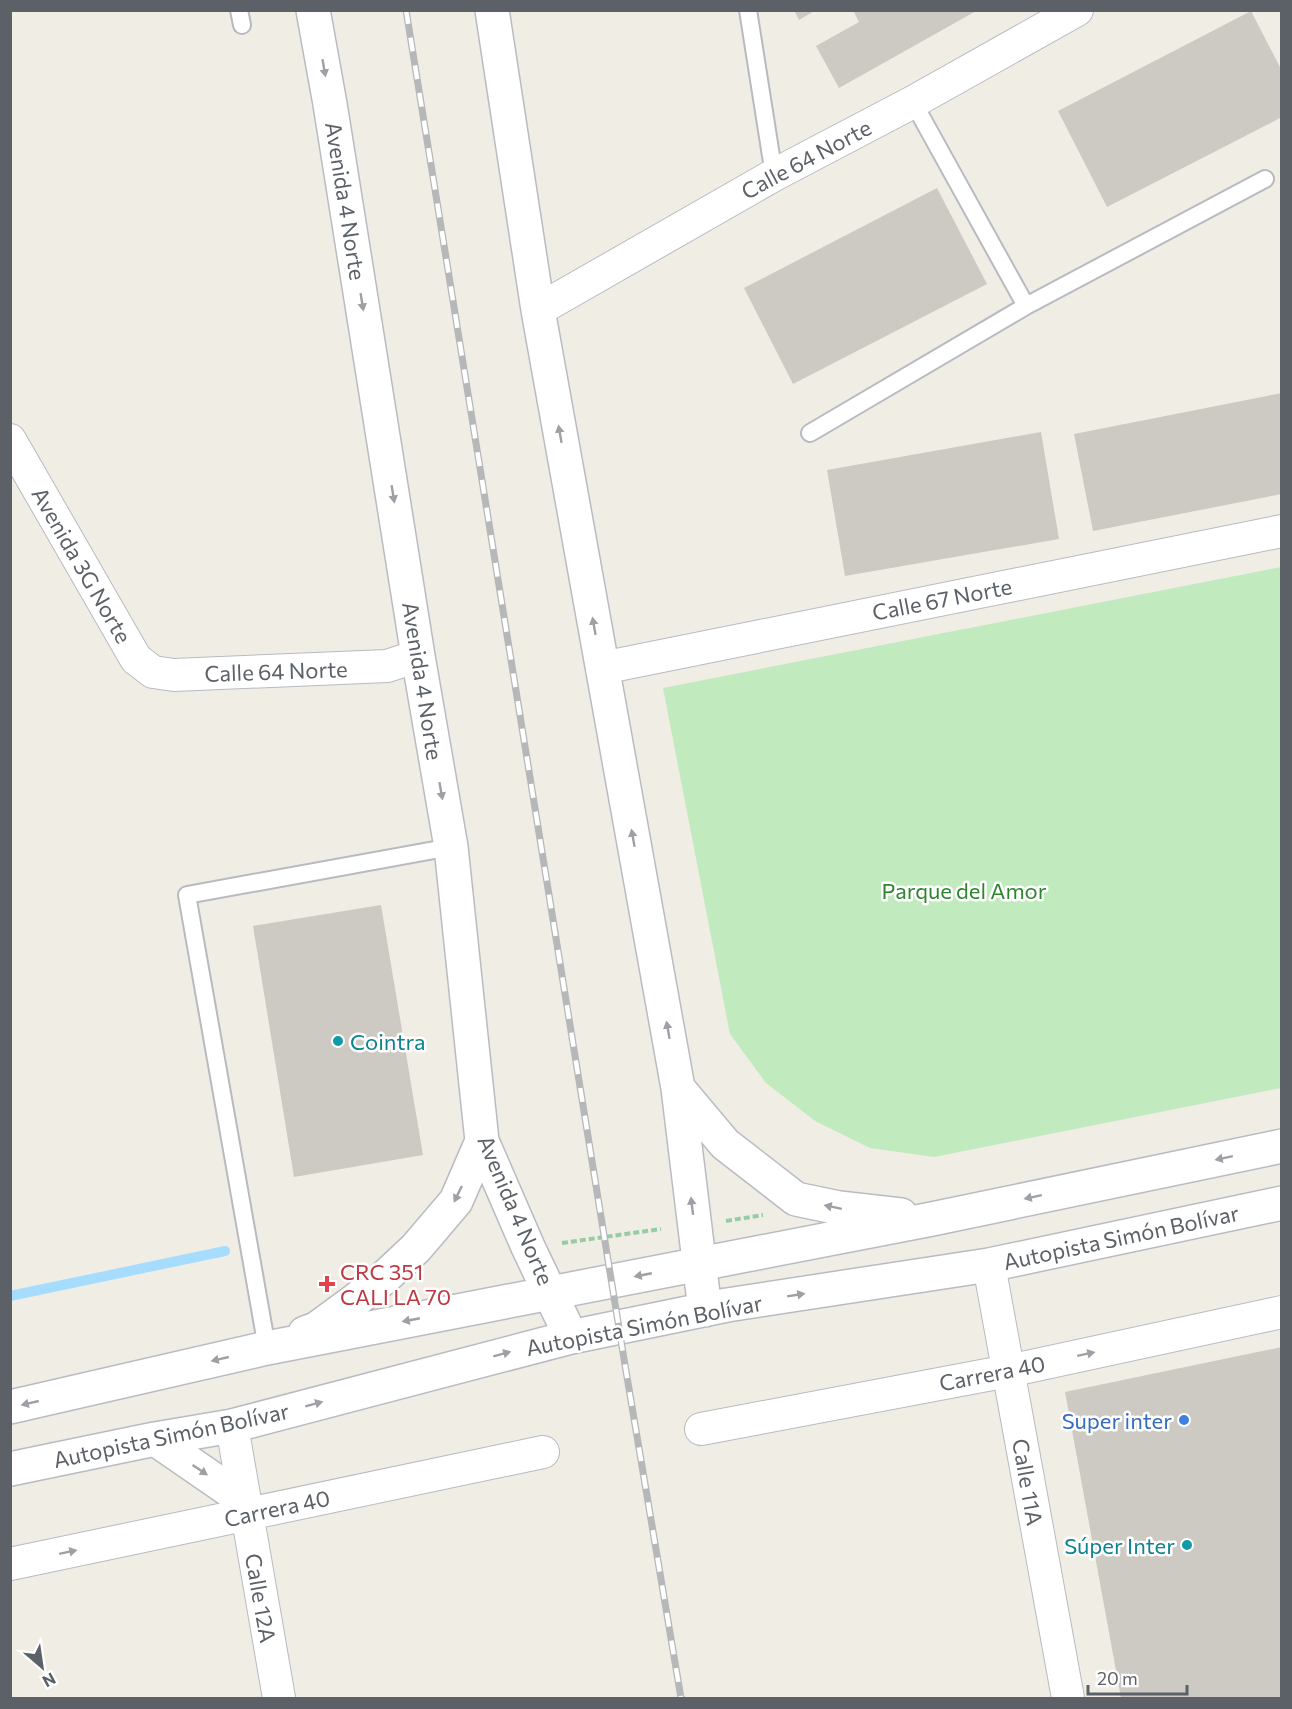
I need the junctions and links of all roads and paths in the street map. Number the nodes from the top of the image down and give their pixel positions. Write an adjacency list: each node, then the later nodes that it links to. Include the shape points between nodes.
1 (313, 10): 14 (main road, Avenida 4 Norte, one-way to 14)
2 (492, 10): 9 (main road)
3 (748, 10): 6 (lane)
4 (1077, 10): 5 (street, Calle 64 Norte)
5 (913, 102): 6 (street, Calle 64 Norte); 8 (lane)
6 (774, 175): 9 (street, Calle 64 Norte)
7 (1265, 179): 8 (lane)
8 (1026, 306): 10 (lane)
9 (538, 310): 16 (main road, one-way to 9)
10 (810, 433)
11 (10, 440): 12 (street, Avenida 3G Norte)
12 (19, 475): 15 (street, Avenida 3G Norte)
13 (1281, 531): 16 (street, Calle 67 Norte)
14 (418, 656): 15 (street, Calle 64 Norte, via 387,666 174,675 153,672); 17 (main road, Avenida 4 Norte, one-way to 17)
15 (136, 659)
16 (602, 668): 18 (main road, one-way to 16)
17 (451, 847): 19 (main road, Avenida 4 Norte); 33 (lane, via 187,895)
18 (678, 1088): 23 (main road, one-way to 18, via 839,1209 796,1199 725,1144); 27 (main road, one-way to 18)
19 (482, 1141): 29 (main road, Avenida 4 Norte); 33 (main road, one-way to 33, via 456,1201 416,1248 384,1278 316,1329)
20 (1281, 1146): 23 (main road, one-way to 23)
21 (1281, 1203): 28 (main road, Autopista Simón Bolívar)
22 (770, 1214): 24 (path)
23 (932, 1218): 27 (main road)
24 (718, 1222)
25 (662, 1229): 26 (path)
26 (556, 1244)
27 (700, 1264): 29 (main road, one-way to 29); 30 (main road)
28 (989, 1265): 30 (main road, Autopista Simón Bolívar, one-way to 28); 34 (street, Calle 11A)
29 (551, 1293): 32 (main road, Avenida 4 Norte); 33 (main road, one-way to 33)
30 (705, 1310): 32 (main road, Autopista Simón Bolívar)
31 (1281, 1312): 34 (street, Carrera 40, one-way to 31)
32 (571, 1337): 36 (main road, Autopista Simón Bolívar, one-way to 32)
33 (267, 1348): 35 (main road, one-way to 35)
34 (1008, 1371): 37 (street, Carrera 40); 44 (street, Calle 11A)
35 (10, 1407)
36 (232, 1426): 38 (main road, Autopista Simón Bolívar); 41 (street, Calle 12A)
37 (701, 1428)
38 (155, 1439): 40 (main road, Autopista Simón Bolívar); 41 (main road, one-way to 41)
39 (543, 1452): 41 (street, Carrera 40)
40 (10, 1469)
41 (246, 1508): 42 (street, Carrera 40, one-way to 41); 43 (street, Calle 12A)
42 (10, 1564)
43 (279, 1698)
44 (1068, 1698)

